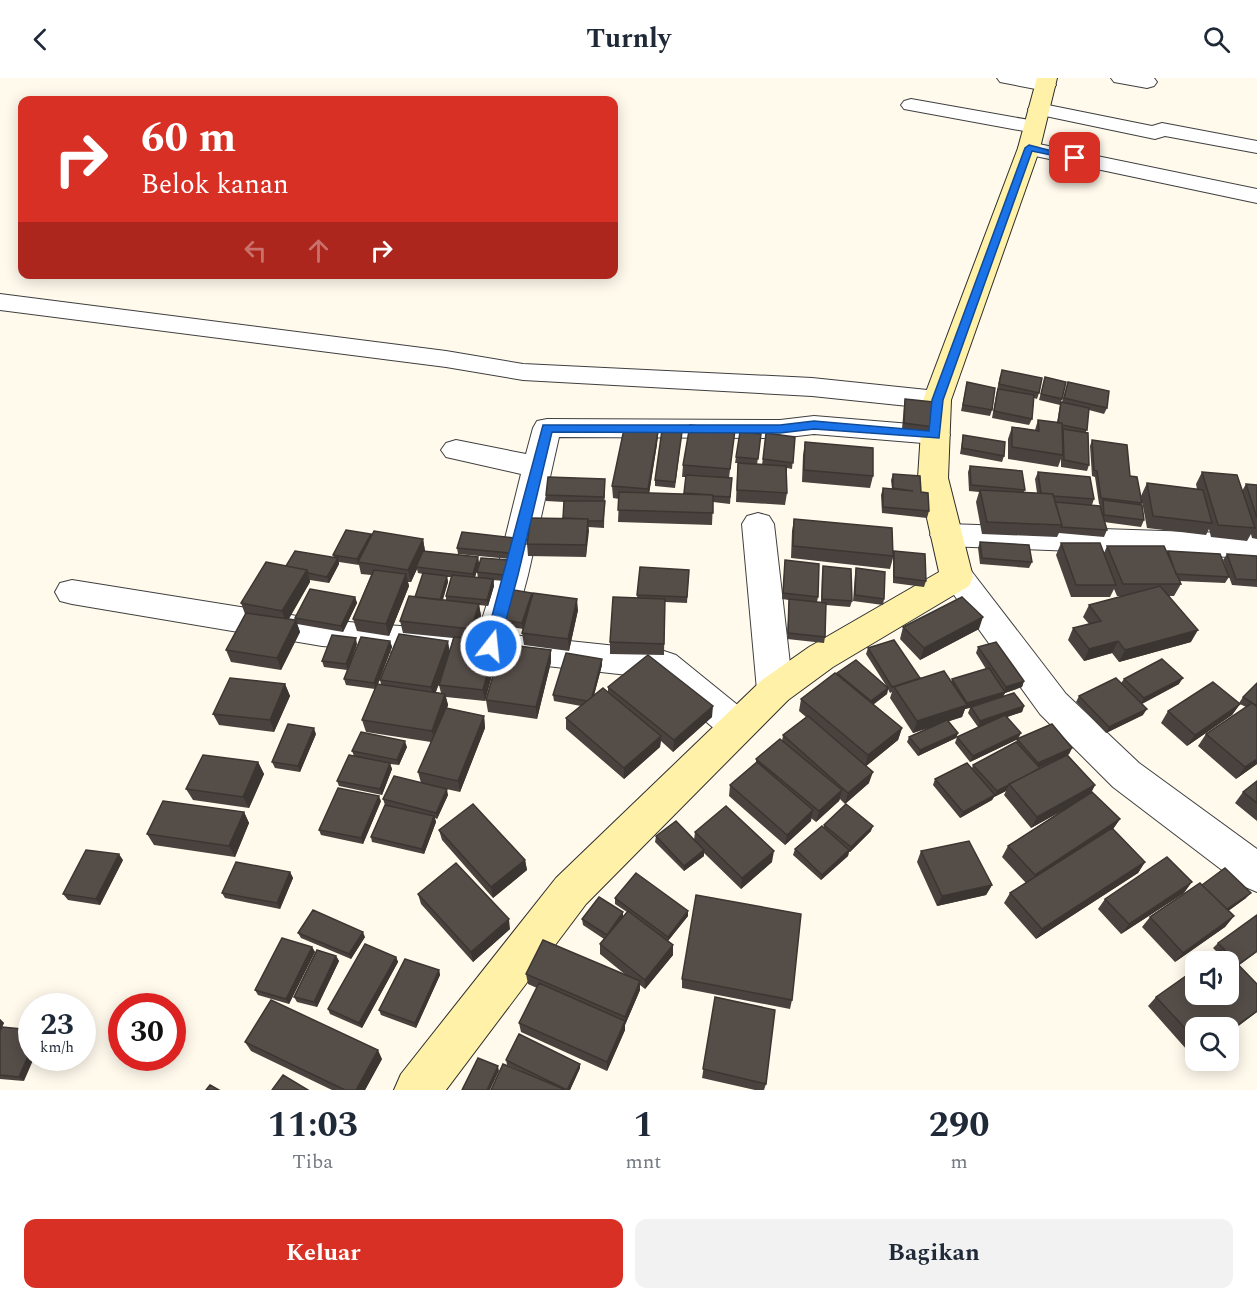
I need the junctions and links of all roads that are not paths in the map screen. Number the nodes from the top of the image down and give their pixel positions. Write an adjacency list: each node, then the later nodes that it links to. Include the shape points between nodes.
1 (1007, 78): 3 (street)
2 (1121, 78): 4 (street)
3 (1046, 81): 6 (street)
4 (1147, 82)
5 (911, 105): 6 (street)
6 (1034, 128): 7 (street, via 1155,133 1162,129); 8 (street); 10 (street)
7 (1257, 147)
8 (1244, 196)
9 (0, 302): 10 (street, via 434,357 523,372 812,387)
10 (937, 400): 11 (street)
11 (935, 435): 13 (street, via 814,425 780,429 547,428); 15 (street, via 933,478)
12 (456, 450): 13 (street)
13 (538, 467): 19 (street)
14 (758, 524): 20 (street)
15 (946, 535): 16 (street); 17 (street)
16 (1257, 546)
17 (957, 577): 20 (street, via 830,652); 22 (street, via 1053,704 1126,775)
18 (72, 592): 19 (street, via 322,633)
19 (491, 646): 21 (street, via 664,665)
20 (775, 690): 21 (street)
21 (737, 726): 23 (street, via 571,891)
22 (1257, 873)
23 (417, 1090)

